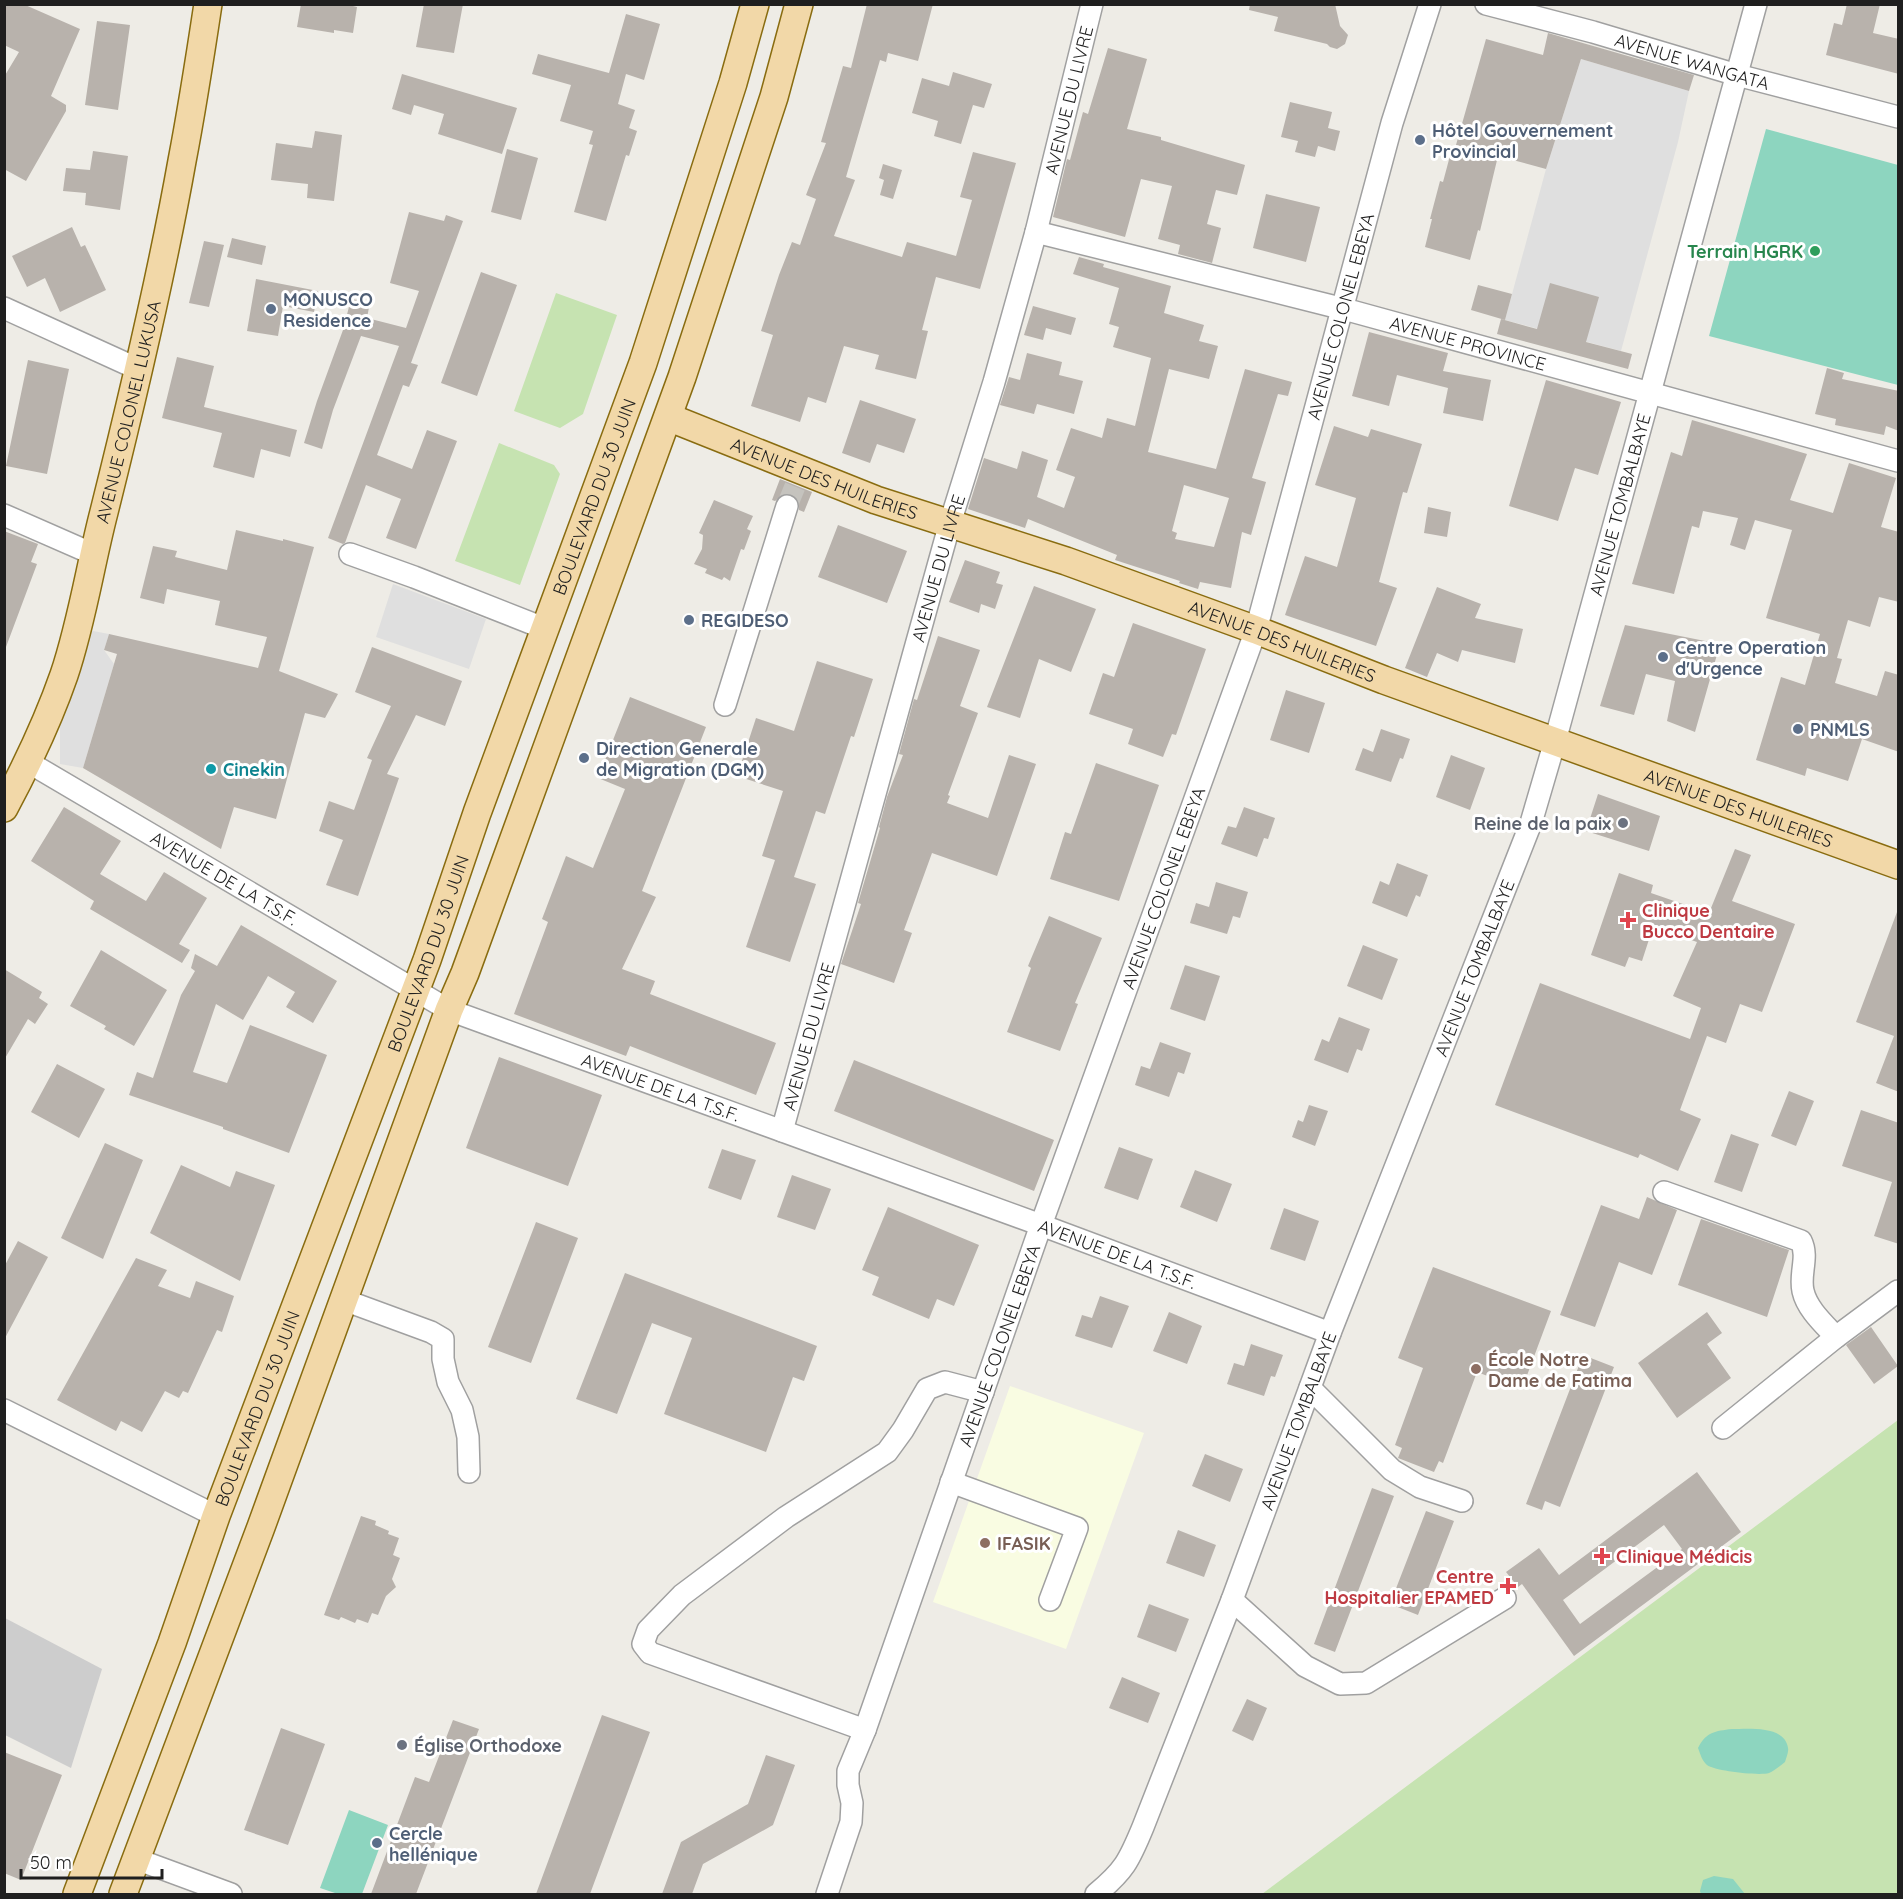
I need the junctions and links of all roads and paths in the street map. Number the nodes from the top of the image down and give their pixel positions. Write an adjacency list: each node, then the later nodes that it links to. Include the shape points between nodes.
1 (208, 4): 13 (main road, AVENUE COLONEL LUKUSA, via 182,163)
2 (755, 4): 22 (main road, BOULEVARD DU 30 JUIN, via 643,363)
3 (799, 4): 15 (main road, via 774,97)
4 (1092, 4): 10 (street, AVENUE DU LIVRE)
5 (1431, 4): 12 (street, AVENUE COLONEL EBEYA, via 1392,123)
6 (1486, 4): 8 (street, AVENUE WANGATA)
7 (1756, 4): 8 (street, AVENUE TOMBALBAYE)
8 (1737, 75): 9 (street, AVENUE WANGATA); 14 (street, AVENUE TOMBALBAYE)
9 (1899, 117)
10 (1036, 232): 12 (street, AVENUE PROVINCE); 19 (street, AVENUE DU LIVRE)
11 (4, 308): 13 (street)
12 (1344, 309): 14 (street, AVENUE PROVINCE); 23 (street, AVENUE COLONEL EBEYA)
13 (138, 369): 20 (main road, AVENUE COLONEL LUKUSA)
14 (1650, 393): 16 (street, AVENUE PROVINCE); 25 (street, AVENUE TOMBALBAYE)
15 (668, 417): 19 (main road, AVENUE DES HUILERIES, via 798,477); 30 (main road)
16 (1899, 461)
17 (787, 506): 24 (street)
18 (4, 515): 20 (street)
19 (950, 523): 23 (main road, AVENUE DES HUILERIES); 31 (street, AVENUE DU LIVRE)
20 (93, 554): 26 (main road, AVENUE COLONEL LUKUSA, via 64,675)
21 (350, 554): 22 (street)
22 (546, 629): 29 (main road, BOULEVARD DU 30 JUIN)
23 (1256, 630): 25 (main road, AVENUE DES HUILERIES); 33 (street, AVENUE COLONEL EBEYA)
24 (725, 705)
25 (1555, 741): 28 (main road, AVENUE DES HUILERIES); 36 (street, AVENUE TOMBALBAYE, via 1526,834)
26 (28, 762): 27 (main road, AVENUE COLONEL LUKUSA); 29 (street, AVENUE DE LA T.S.F.)
27 (4, 808)
28 (1899, 865)
29 (415, 990): 30 (street, AVENUE DE LA T.S.F.); 45 (main road, BOULEVARD DU 30 JUIN)
30 (449, 1010): 31 (street, AVENUE DE LA T.S.F.); 35 (main road)
31 (782, 1131): 33 (street, AVENUE DE LA T.S.F.)
32 (1664, 1192): 37 (street, via 1801,1241 1805,1250 1803,1292 1813,1311)
33 (1041, 1225): 36 (street, AVENUE DE LA T.S.F.); 39 (street, AVENUE COLONEL EBEYA)
34 (1899, 1291): 37 (street)
35 (344, 1300): 42 (street, via 443,1339 448,1382 462,1410 468,1437); 50 (main road)
36 (1330, 1333): 38 (street, AVENUE TOMBALBAYE)
37 (1836, 1336): 41 (street)
38 (1310, 1388): 44 (street, via 1392,1470 1420,1487); 48 (street, AVENUE TOMBALBAYE)
39 (983, 1392): 43 (street, AVENUE COLONEL EBEYA); 49 (street, via 945,1382 927,1389 887,1452 786,1517 682,1595 648,1630 643,1644 650,1653)
40 (4, 1410): 45 (street)
41 (1723, 1428)
42 (470, 1472)
43 (951, 1482): 47 (street, via 1077,1528); 49 (street, AVENUE COLONEL EBEYA)
44 (1462, 1501)
45 (216, 1516): 51 (main road, BOULEVARD DU 30 JUIN)
46 (1505, 1598): 48 (street, via 1366,1683 1340,1684 1305,1666)
47 (1050, 1600)
48 (1232, 1600): 55 (street, AVENUE TOMBALBAYE, via 1129,1860 1115,1879)
49 (865, 1730): 54 (street, AVENUE COLONEL EBEYA, via 848,1771 851,1822)
50 (136, 1859): 52 (main road); 53 (street)
51 (77, 1894)
52 (123, 1894)
53 (231, 1894)
54 (827, 1894)
55 (1096, 1894)

